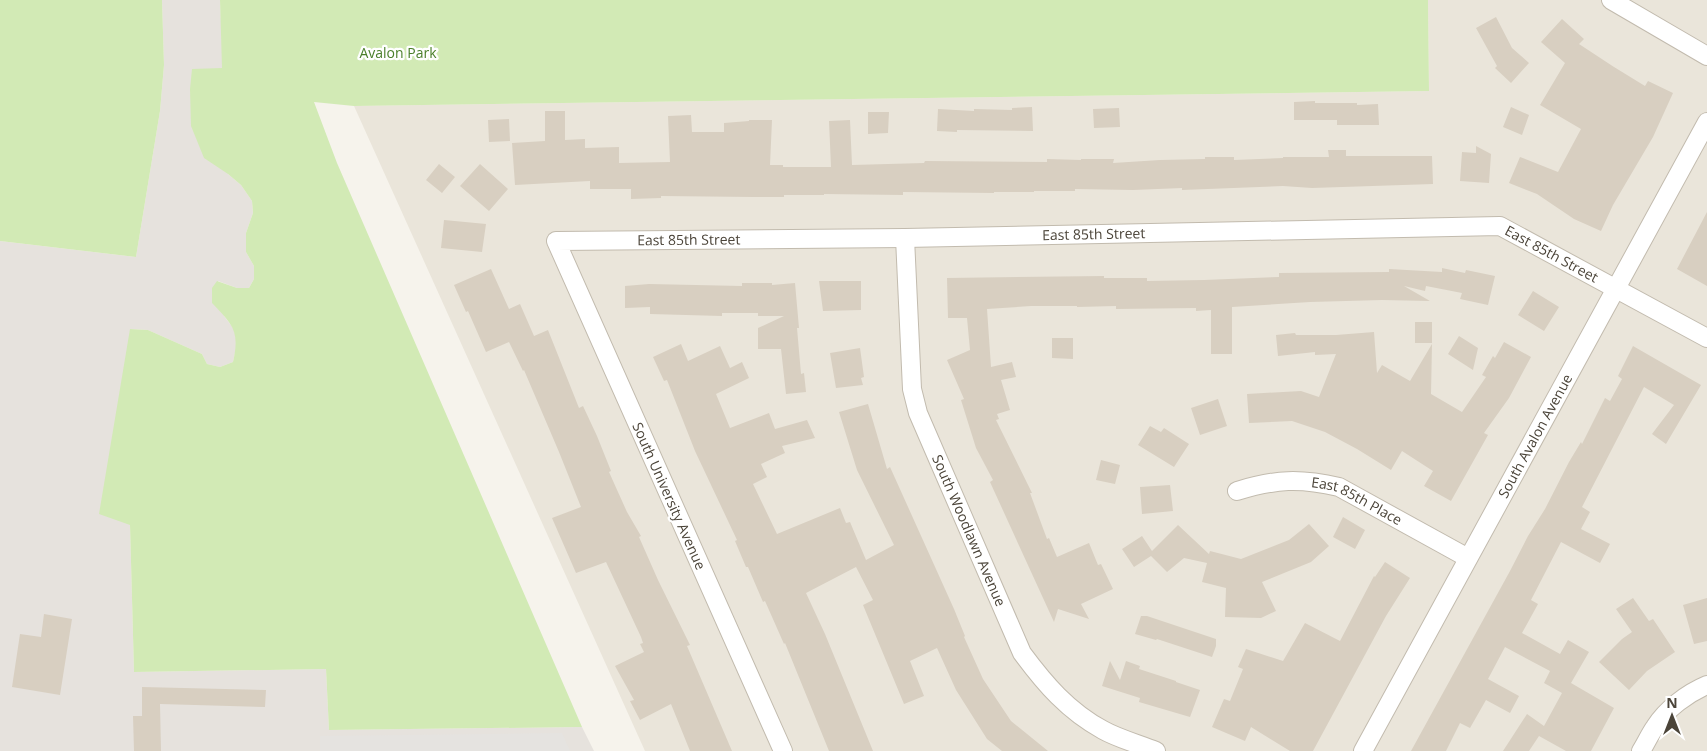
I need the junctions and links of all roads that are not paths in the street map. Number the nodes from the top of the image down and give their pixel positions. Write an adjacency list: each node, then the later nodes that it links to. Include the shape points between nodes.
1 (1611, 0): 2 (street)
2 (1707, 56)
3 (1707, 122): 6 (street, South Avalon Avenue)
4 (905, 238): 5 (street, East 85th Street); 6 (street, East 85th Street, via 1500,226); 12 (street, South Woodlawn Avenue, via 911,381 918,413 1022,653 1046,685 1074,712 1103,730)
5 (556, 242): 11 (street, South University Avenue)
6 (1617, 289): 7 (street, East 85th Street); 9 (street, South Avalon Avenue)
7 (1707, 338)
8 (1237, 491): 9 (street, East 85th Place, via 1261,483 1289,480 1339,487)
9 (1468, 558): 13 (street, South Avalon Avenue)
10 (1707, 685): 14 (street, via 1674,706 1655,726)
11 (783, 751)
12 (1156, 751)
13 (1363, 751)
14 (1641, 751)

